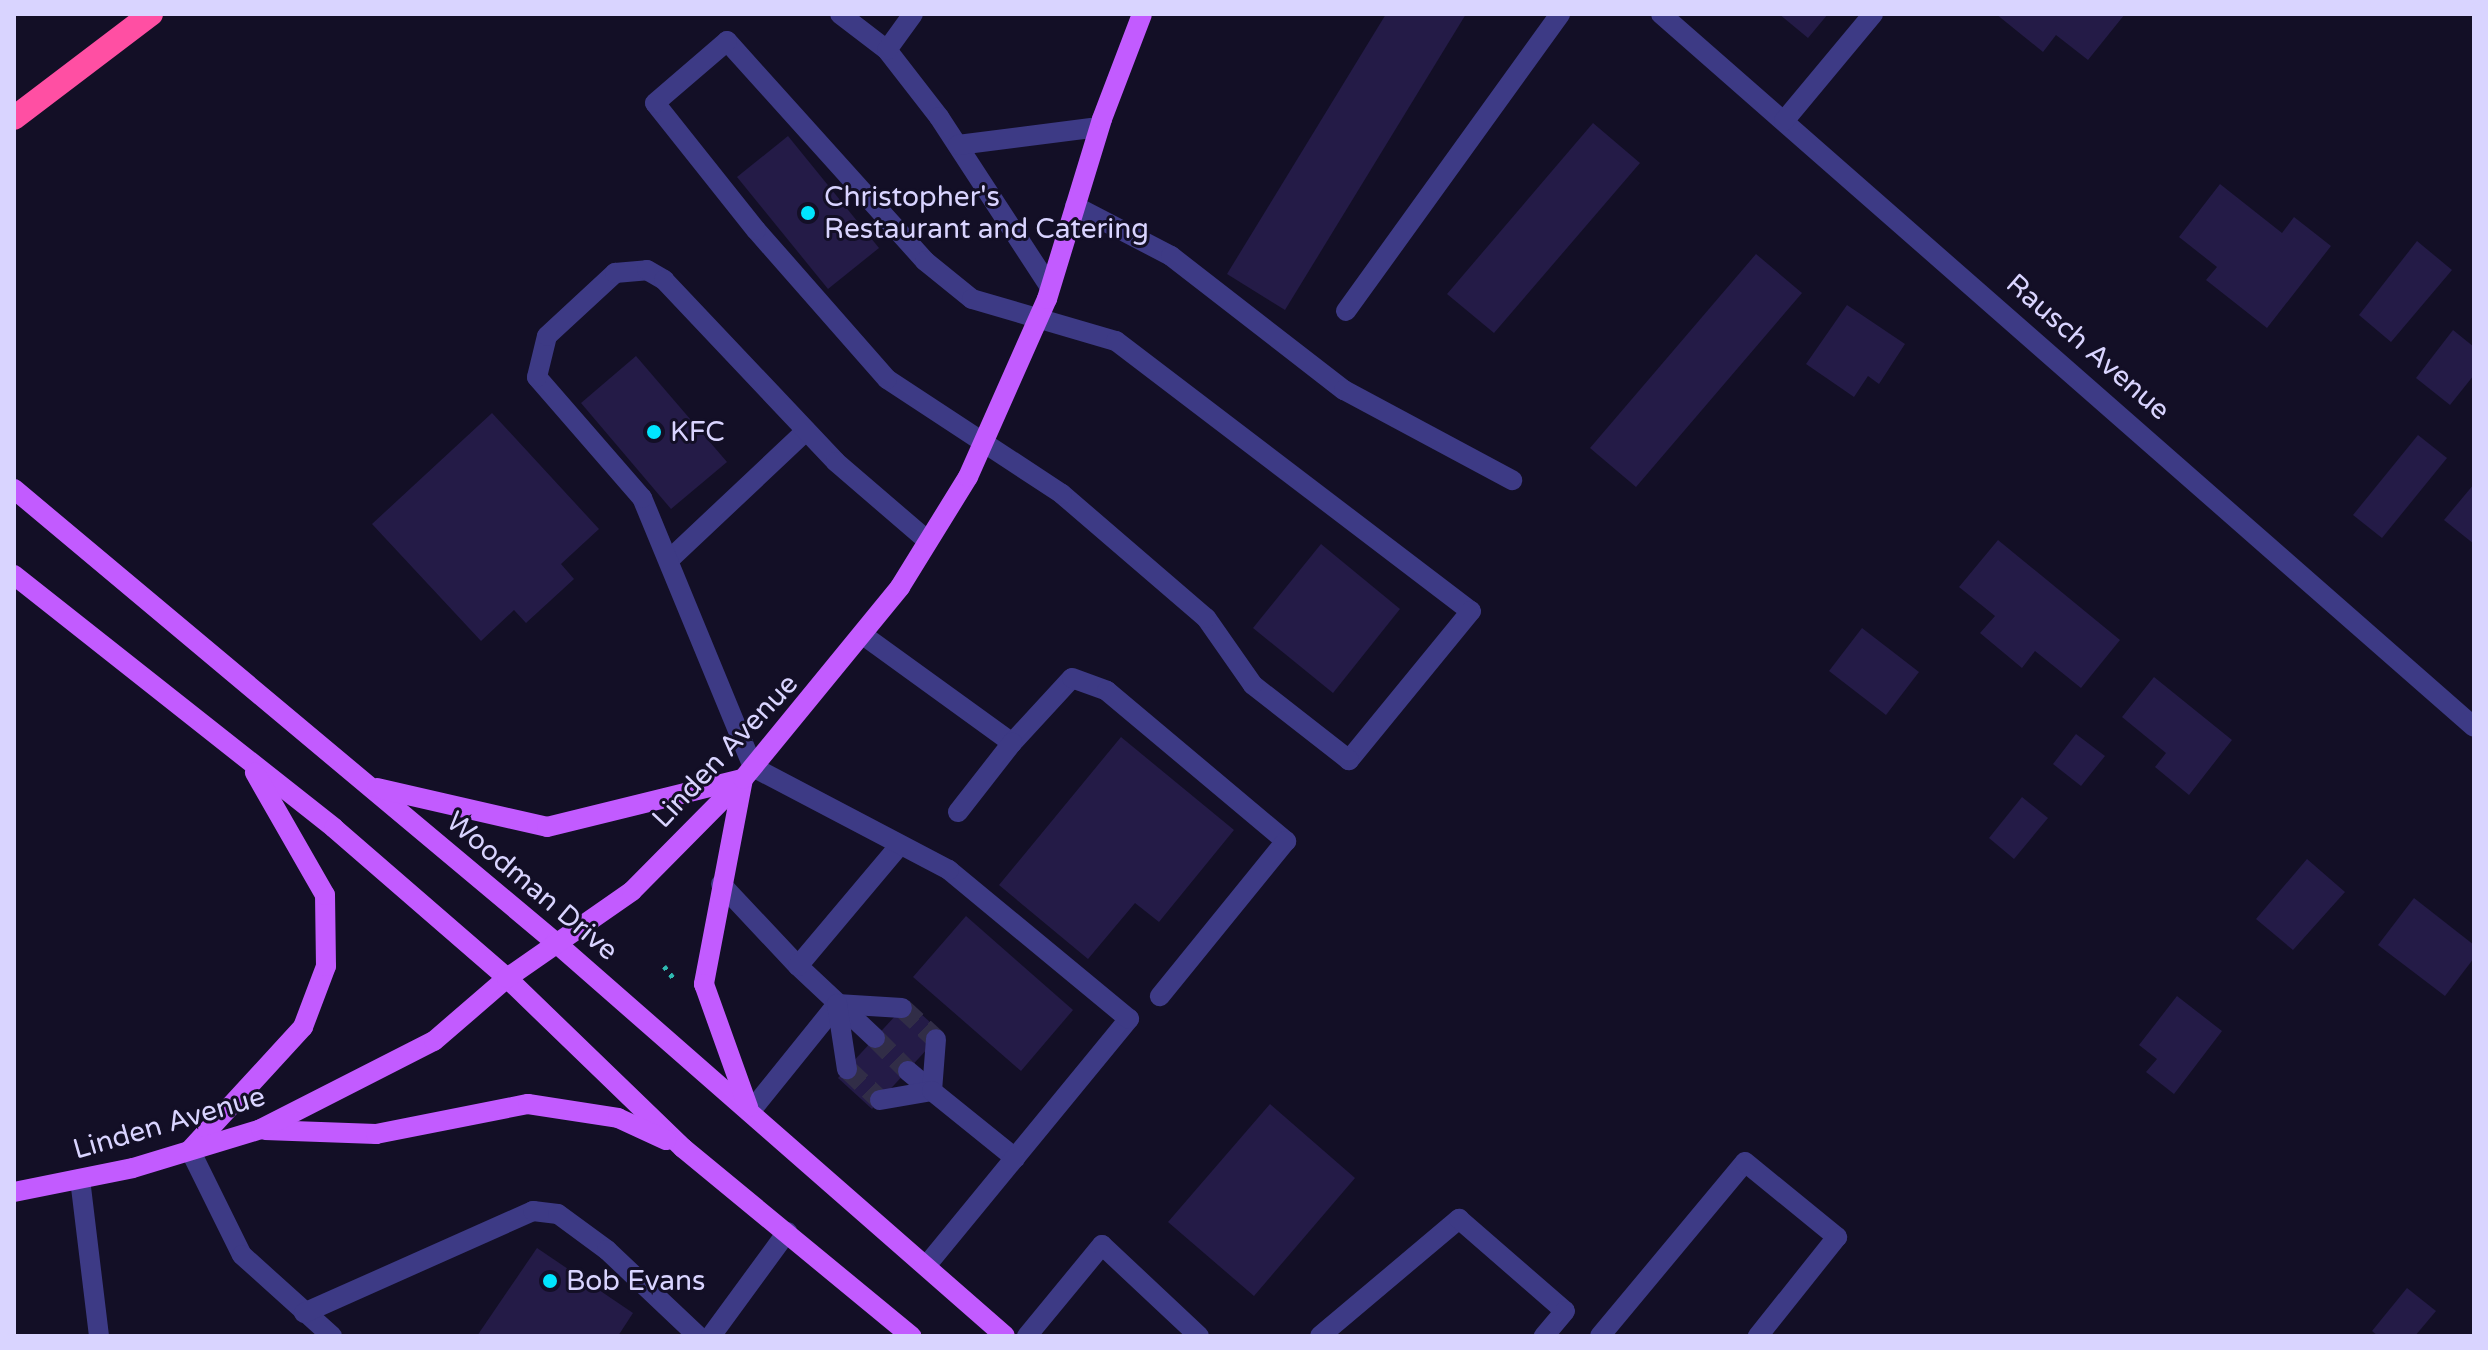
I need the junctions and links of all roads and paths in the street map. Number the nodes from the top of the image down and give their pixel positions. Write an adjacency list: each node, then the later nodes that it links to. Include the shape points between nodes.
1 (151, 14): 9 (highway)
2 (840, 14): 8 (street)
3 (913, 14): 8 (street)
4 (1142, 14): 11 (main road, Linden Avenue)
5 (1560, 14): 15 (street)
6 (1661, 14): 10 (street, Rausch Avenue)
7 (1873, 14): 10 (street)
8 (887, 50): 12 (street)
9 (14, 118)
10 (1784, 121): 25 (street, Rausch Avenue)
11 (1099, 127): 12 (street); 13 (main road, Linden Avenue)
12 (958, 145): 14 (street)
13 (1075, 206): 14 (main road, Linden Avenue); 19 (street, via 1171,256 1344,390)
14 (1050, 287): 16 (main road, Linden Avenue)
15 (1346, 311)
16 (1038, 322): 18 (main road, Linden Avenue); 18 (street, via 972,299 925,261 727,41 655,103 887,379); 18 (street, via 1116,341 1471,611 1349,760 1253,685 1206,618 1074,504)
17 (806, 431): 21 (street); 22 (street); 22 (street, via 664,280 647,270 615,273 566,318 542,346 537,377 642,498)
18 (982, 448): 21 (main road, Linden Avenue)
19 (1512, 480)
20 (14, 489): 29 (main road, Woodman Drive)
21 (928, 541): 24 (main road, Linden Avenue)
22 (670, 559): 28 (street)
23 (14, 575): 27 (main road)
24 (863, 635): 26 (street); 28 (main road, Linden Avenue)
25 (2474, 727)
26 (1012, 743): 30 (street); 38 (street, via 1072,678 1107,691 1286,841)
27 (249, 762): 36 (main road); 50 (main road, via 325,895 326,966 303,1027)
28 (748, 773): 29 (main road, via 547,827); 31 (street); 32 (main road); 33 (main road, Linden Avenue, via 632,891)
29 (370, 786): 33 (main road, Woodman Drive)
30 (958, 812)
31 (899, 846): 35 (street); 51 (street, via 949,870 1129,1019)
32 (721, 884): 35 (street); 47 (main road, via 704,984)
33 (555, 942): 36 (main road, Linden Avenue); 47 (main road, Woodman Drive)
34 (664, 966): 37 (path)
35 (798, 966): 39 (street)
36 (507, 978): 48 (main road, Linden Avenue, via 434,1041); 49 (main road)
37 (675, 980)
38 (1160, 996)
39 (837, 1004): 40 (street); 41 (street); 43 (street); 47 (street)
40 (902, 1008)
41 (875, 1038)
42 (936, 1039): 45 (street)
43 (847, 1069)
44 (908, 1071): 45 (street)
45 (932, 1091): 46 (street); 51 (street)
46 (880, 1100)
47 (750, 1112): 55 (main road, Woodman Drive)
48 (261, 1129): 49 (main road, via 376,1134 528,1104 618,1118); 50 (main road, Linden Avenue)
49 (683, 1148): 54 (main road)
50 (190, 1150): 52 (main road, Linden Avenue); 56 (street, via 242,1255)
51 (1015, 1158): 55 (street)
52 (80, 1179): 53 (main road, Linden Avenue); 57 (street)
53 (14, 1192)
54 (787, 1232): 60 (street); 61 (main road)
55 (926, 1266): 62 (main road, Woodman Drive)
56 (304, 1313): 58 (street); 59 (street, via 533,1211 558,1214 607,1250)
57 (99, 1336)
58 (332, 1336)
59 (698, 1336)
60 (711, 1336)
61 (911, 1336)
62 (1005, 1336)
63 (1027, 1336): 64 (street, via 1102,1245)
64 (1199, 1336)
65 (1320, 1336): 66 (street, via 1459,1219 1565,1311)
66 (1544, 1336)
67 (1600, 1336): 68 (street, via 1745,1162 1837,1237)
68 (1758, 1336)

